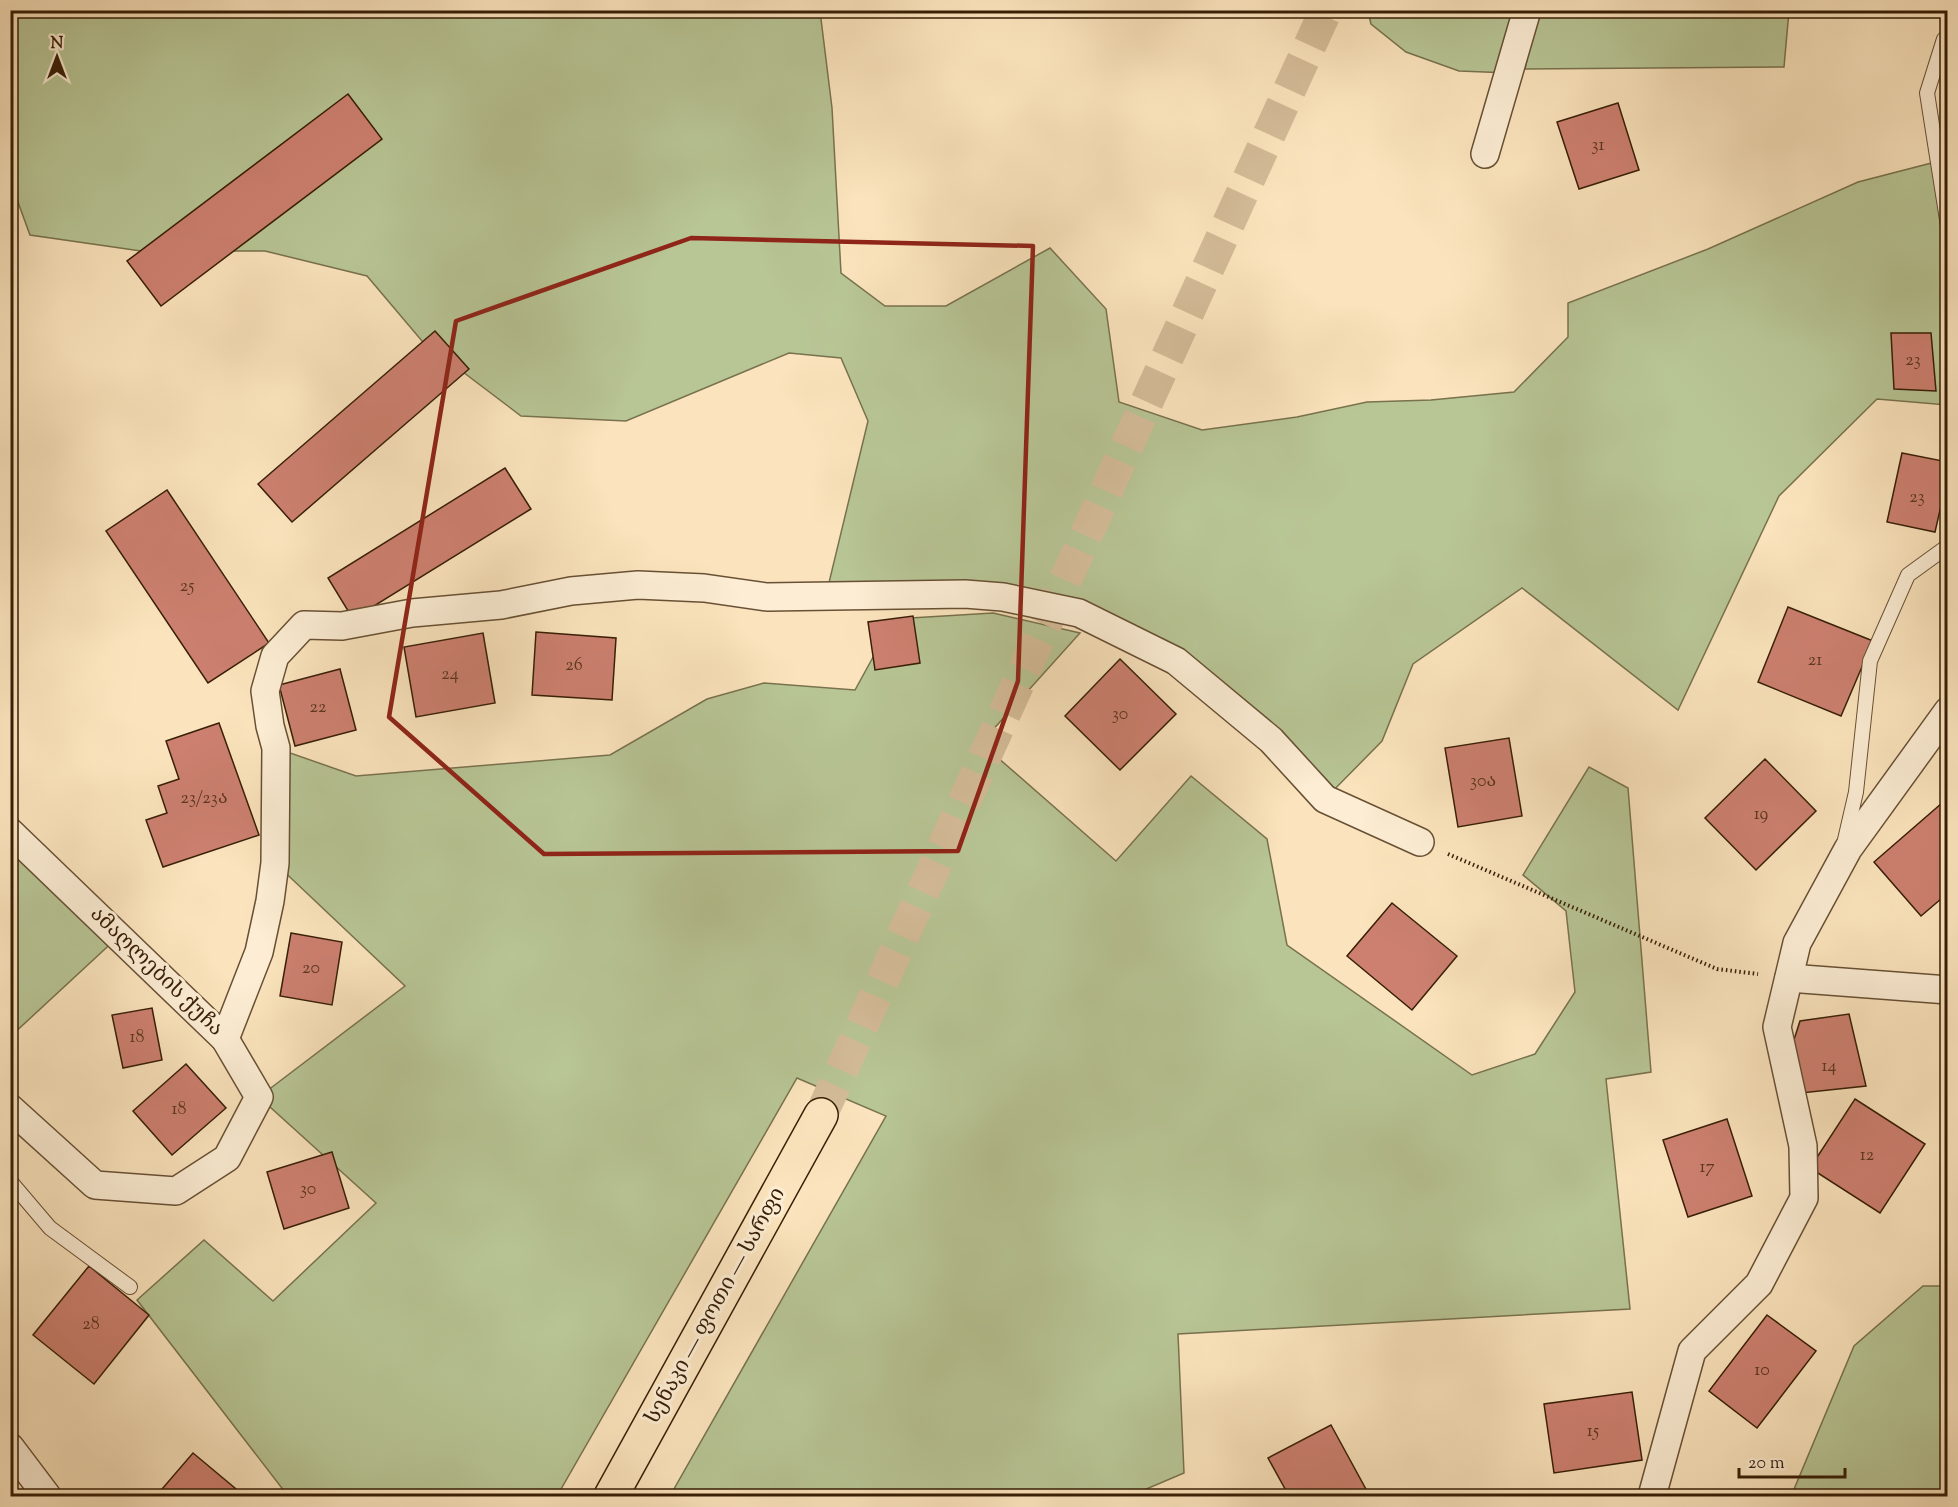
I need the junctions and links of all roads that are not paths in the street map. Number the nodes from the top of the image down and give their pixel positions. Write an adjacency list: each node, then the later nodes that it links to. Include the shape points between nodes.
1 (1527, 10): 3 (street)
2 (1944, 39): 4 (lane, via 1927,93)
3 (1485, 154)
4 (1947, 226)
5 (1947, 546): 9 (lane, via 1908,575 1870,661 1856,792)
6 (1947, 711): 9 (street)
7 (10, 832): 12 (street, ამაღლების ქუჩა)
8 (1420, 842): 12 (street, via 1325,799 1271,740 1176,662 1078,613 1003,597 767,597 704,588 638,585 571,591 501,605 412,613 342,626 304,625 275,656 265,691 276,748 275,863 259,952)
9 (1840, 863): 10 (street, via 1797,943)
10 (1789, 978): 11 (street); 20 (street, via 1777,1027 1803,1146 1803,1198 1759,1284 1692,1351)
11 (1947, 990)
12 (225, 1039): 13 (street, ამაღლების ქუჩა, via 259,1097 227,1158 176,1191 95,1185)
13 (10, 1108)
14 (821, 1115): 19 (highway, სენაკი — ფოთი — სარფი)
15 (10, 1181): 16 (lane, via 50,1228)
16 (130, 1287)
17 (10, 1447): 18 (street)
18 (47, 1497)
19 (611, 1497)
20 (1652, 1497)

